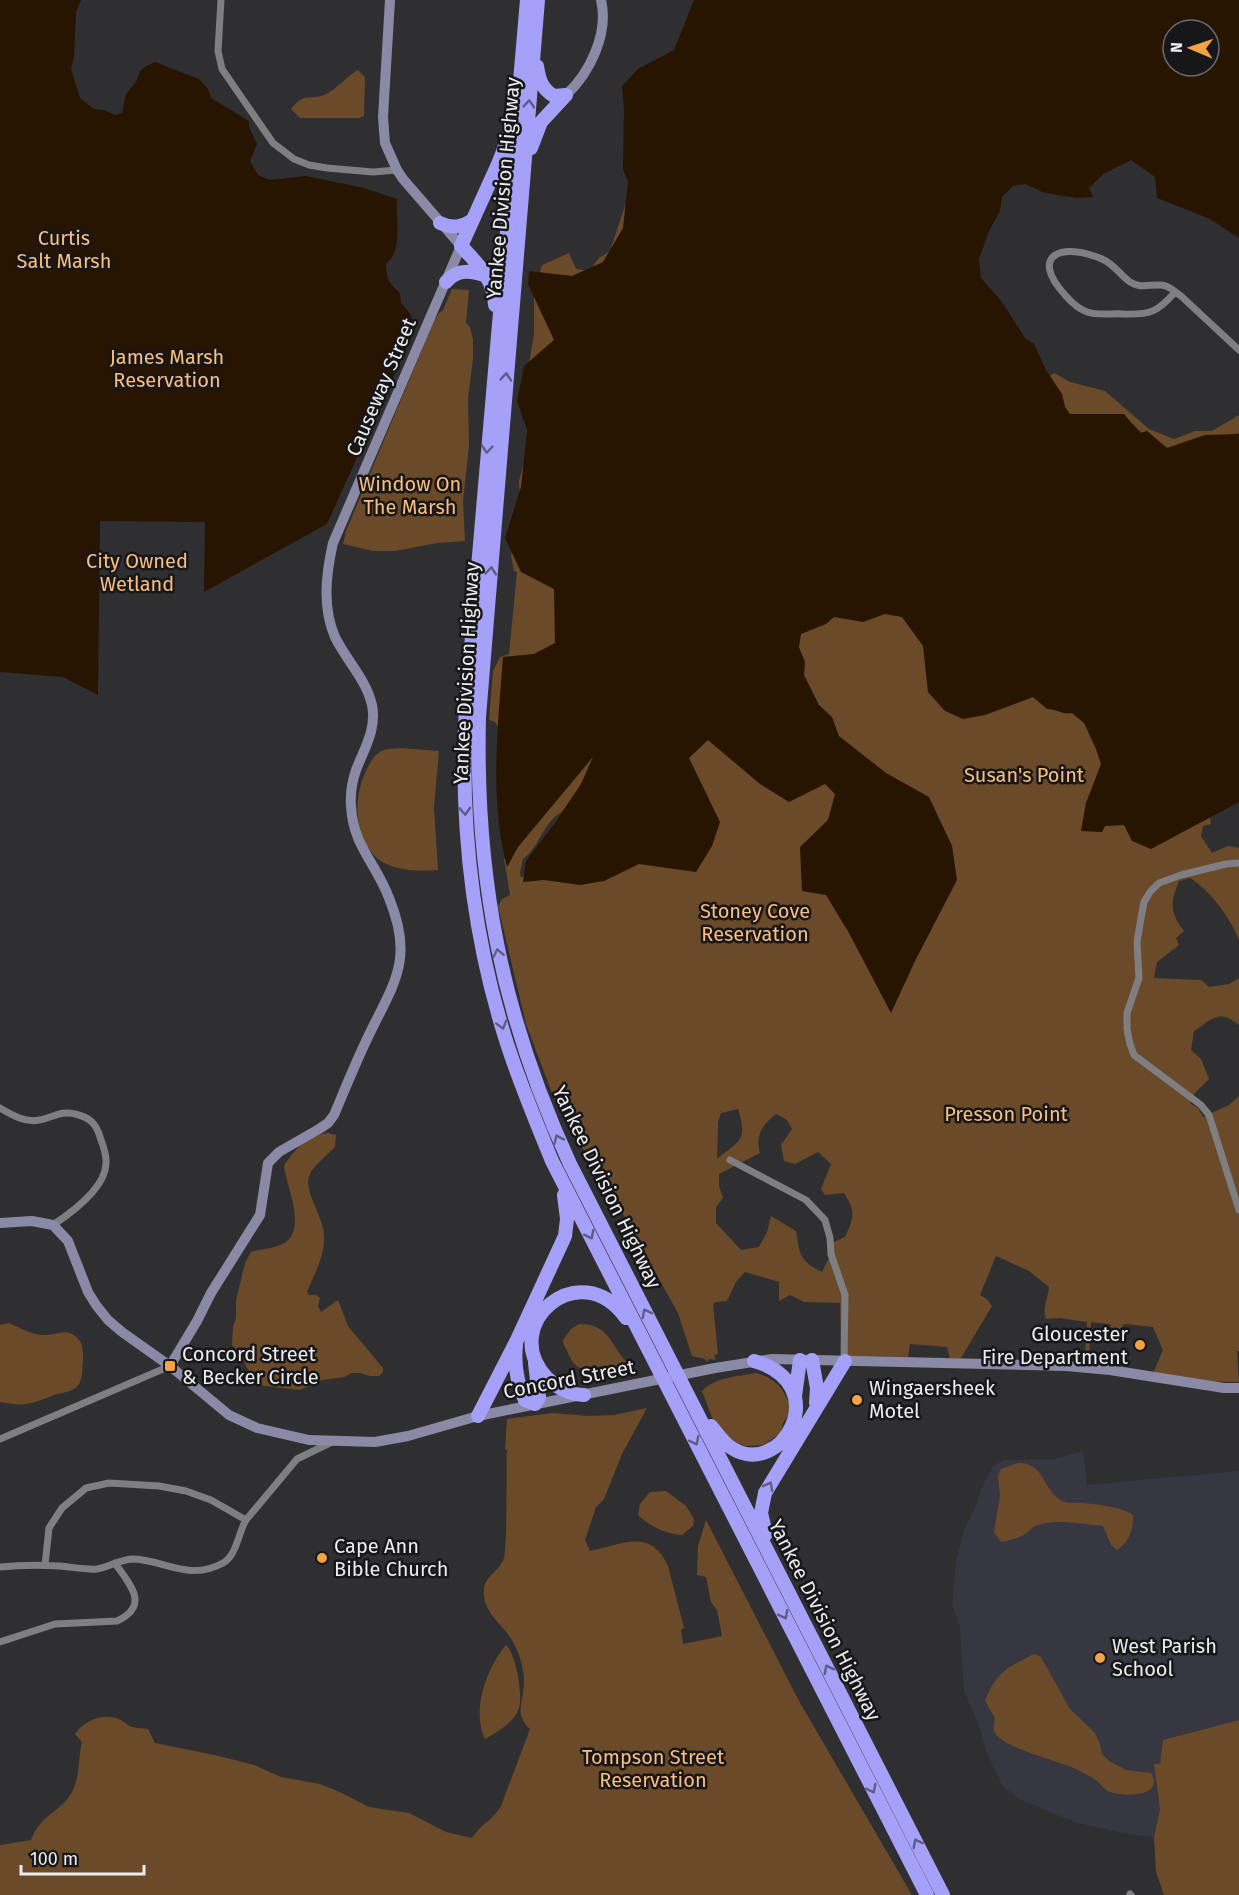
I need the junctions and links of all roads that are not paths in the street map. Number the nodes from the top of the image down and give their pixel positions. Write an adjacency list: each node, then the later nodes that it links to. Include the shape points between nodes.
1 (221, 0): 8 (street, via 219,59 273,143 309,165 373,172)
2 (390, 0): 8 (street, via 382,117 385,143)
3 (527, 0): 6 (highway, Yankee Division Highway)
4 (539, 0): 7 (highway, via 539,78 551,95); 12 (highway, Yankee Division Highway, one-way to 4)
5 (604, 1): 7 (street, via 597,47 582,77)
6 (524, 35): 9 (highway, via 508,138); 17 (highway, Yankee Division Highway)
7 (566, 95): 12 (highway, via 541,122 534,137)
8 (397, 170): 10 (street)
9 (473, 220): 10 (highway, via 457,227); 11 (highway)
10 (440, 223): 11 (street)
11 (461, 246): 13 (highway); 14 (street, Causeway Street)
12 (515, 267): 32 (highway, Yankee Division Highway, one-way to 12, via 570,1164 541,1097 508,994 488,898 478,782 480,688)
13 (486, 276): 14 (highway, via 461,272); 17 (highway, via 494,294)
14 (446, 282): 30 (street, Causeway Street, via 333,543 326,580 333,629 372,705 374,720 351,797 354,828 386,891 401,935 395,984 334,1115 320,1130 279,1152 268,1163 260,1215)
15 (1175, 292): 15 (street, via 1161,284 1137,286 1103,259 1085,253 1067,250 1051,259 1053,282 1085,312 1147,314 1162,307); 16 (street)
16 (1239, 350)
17 (490, 418): 19 (highway, Yankee Division Highway, one-way to 19, via 466,706 465,812 472,889 487,968)
18 (1239, 863): 22 (street, via 1169,878 1150,892 1141,918 1137,942 1139,978 1126,1029 1134,1055 1209,1115)
19 (529, 1106): 25 (highway, via 563,1193 567,1219 562,1242); 31 (highway, Yankee Division Highway, one-way to 31, via 565,1188)
20 (0, 1108): 24 (street, via 18,1119 37,1121 58,1113 72,1113 97,1126 106,1165 100,1182 75,1210)
21 (730, 1160): 29 (street, via 806,1200 825,1220 845,1295)
22 (1239, 1210)
23 (0, 1222): 24 (street)
24 (53, 1225): 30 (street, Concord Street, via 68,1241 88,1292 108,1320)
25 (517, 1340): 36 (highway, via 518,1380 525,1400); 38 (highway)
26 (806, 1360): 28 (street, Concord Street); 29 (street, Concord Street); 35 (highway); 37 (highway, via 817,1388)
27 (535, 1361): 31 (highway, via 532,1333 542,1312 561,1296 588,1292 605,1297 622,1312); 34 (highway, via 555,1385); 36 (highway, via 539,1397)
28 (754, 1361): 34 (street, Concord Street); 35 (highway, via 777,1370)
29 (844, 1361): 33 (street, Concord Street, via 1066,1366); 37 (highway)
30 (170, 1366): 39 (street); 40 (street, Concord Street, via 217,1408 240,1421 309,1440)
31 (658, 1368): 47 (highway, Yankee Division Highway, one-way to 47)
32 (684, 1386): 35 (highway, via 720,1437 733,1449 749,1453 769,1450 785,1437 794,1422); 45 (highway, Yankee Division Highway)
33 (1239, 1388)
34 (584, 1395): 36 (street, Concord Street)
35 (795, 1398)
36 (535, 1404): 38 (street, Concord Street)
37 (813, 1411): 45 (highway, one-way to 37, via 768,1539 761,1513 762,1500 771,1482)
38 (478, 1416): 40 (street, Concord Street, via 375,1442)
39 (0, 1439)
40 (334, 1440): 41 (street, via 297,1459)
41 (246, 1520): 42 (street, via 231,1555 212,1567 188,1570 134,1559); 43 (street, via 186,1491 110,1483 86,1488 62,1508 49,1528)
42 (115, 1563): 43 (street, via 98,1569); 46 (street, via 135,1595 134,1607 126,1617 117,1621 55,1624)
43 (45, 1565): 44 (street)
44 (0, 1566)
45 (811, 1637): 48 (highway, Yankee Division Highway, one-way to 45)
46 (0, 1642)
47 (927, 1895)
48 (944, 1895)

